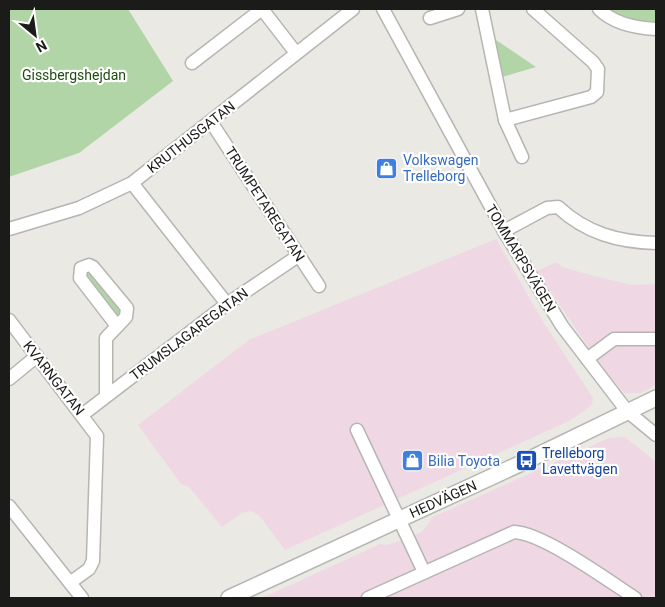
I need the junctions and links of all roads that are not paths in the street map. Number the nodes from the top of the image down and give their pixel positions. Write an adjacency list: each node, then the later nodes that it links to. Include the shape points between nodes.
1 (262, 9): 10 (street); 11 (street)
2 (353, 9): 10 (street, KRUTHUSGATAN)
3 (384, 9): 17 (street, TOMMARPSVÄGEN)
4 (458, 9): 8 (street)
5 (482, 9): 12 (street)
6 (533, 9): 12 (street, via 593,62 598,69 597,92 591,97)
7 (599, 9): 9 (street, via 622,23)
8 (430, 18)
9 (656, 28)
10 (296, 53): 13 (street, KRUTHUSGATAN)
11 (192, 63)
12 (505, 120): 14 (street)
13 (211, 122): 15 (street, KRUTHUSGATAN); 19 (street, TRUMPETAREGATAN)
14 (522, 157)
15 (132, 183): 16 (street, KRUTHUSGATAN, via 79,208); 21 (street)
16 (9, 229)
17 (504, 231): 18 (street, via 547,208 558,207 593,232 633,242); 26 (street, TOMMARPSVÄGEN, via 562,326)
18 (656, 243)
19 (298, 256): 20 (street, TRUMPETAREGATAN); 21 (street, TRUMSLAGAREGATAN)
20 (319, 286)
21 (227, 304): 28 (street, TRUMSLAGAREGATAN)
22 (9, 320): 25 (street, KVARNGATAN)
23 (117, 326): 23 (street, via 126,317 126,308 93,267 81,268 80,278); 28 (street, via 106,338)
24 (656, 339): 26 (street, via 614,339)
25 (37, 356): 27 (street); 31 (street, KVARNGATAN)
26 (587, 359): 30 (street, TOMMARPSVÄGEN)
27 (9, 379)
28 (106, 396): 31 (street, TRUMSLAGAREGATAN)
29 (656, 398): 30 (main road, HEDVÄGEN)
30 (627, 411): 33 (street, TOMMARPSVÄGEN); 35 (main road, HEDVÄGEN)
31 (82, 415): 37 (street, KVARNGATAN, via 98,436 93,561 89,569)
32 (357, 430): 35 (street)
33 (656, 435)
34 (9, 506): 37 (street)
35 (399, 520): 36 (street); 39 (main road, HEDVÄGEN)
36 (424, 572): 40 (street); 41 (street, via 514,532 525,532)
37 (71, 582): 38 (street)
38 (82, 598)
39 (229, 598)
40 (368, 598)
41 (635, 598)

